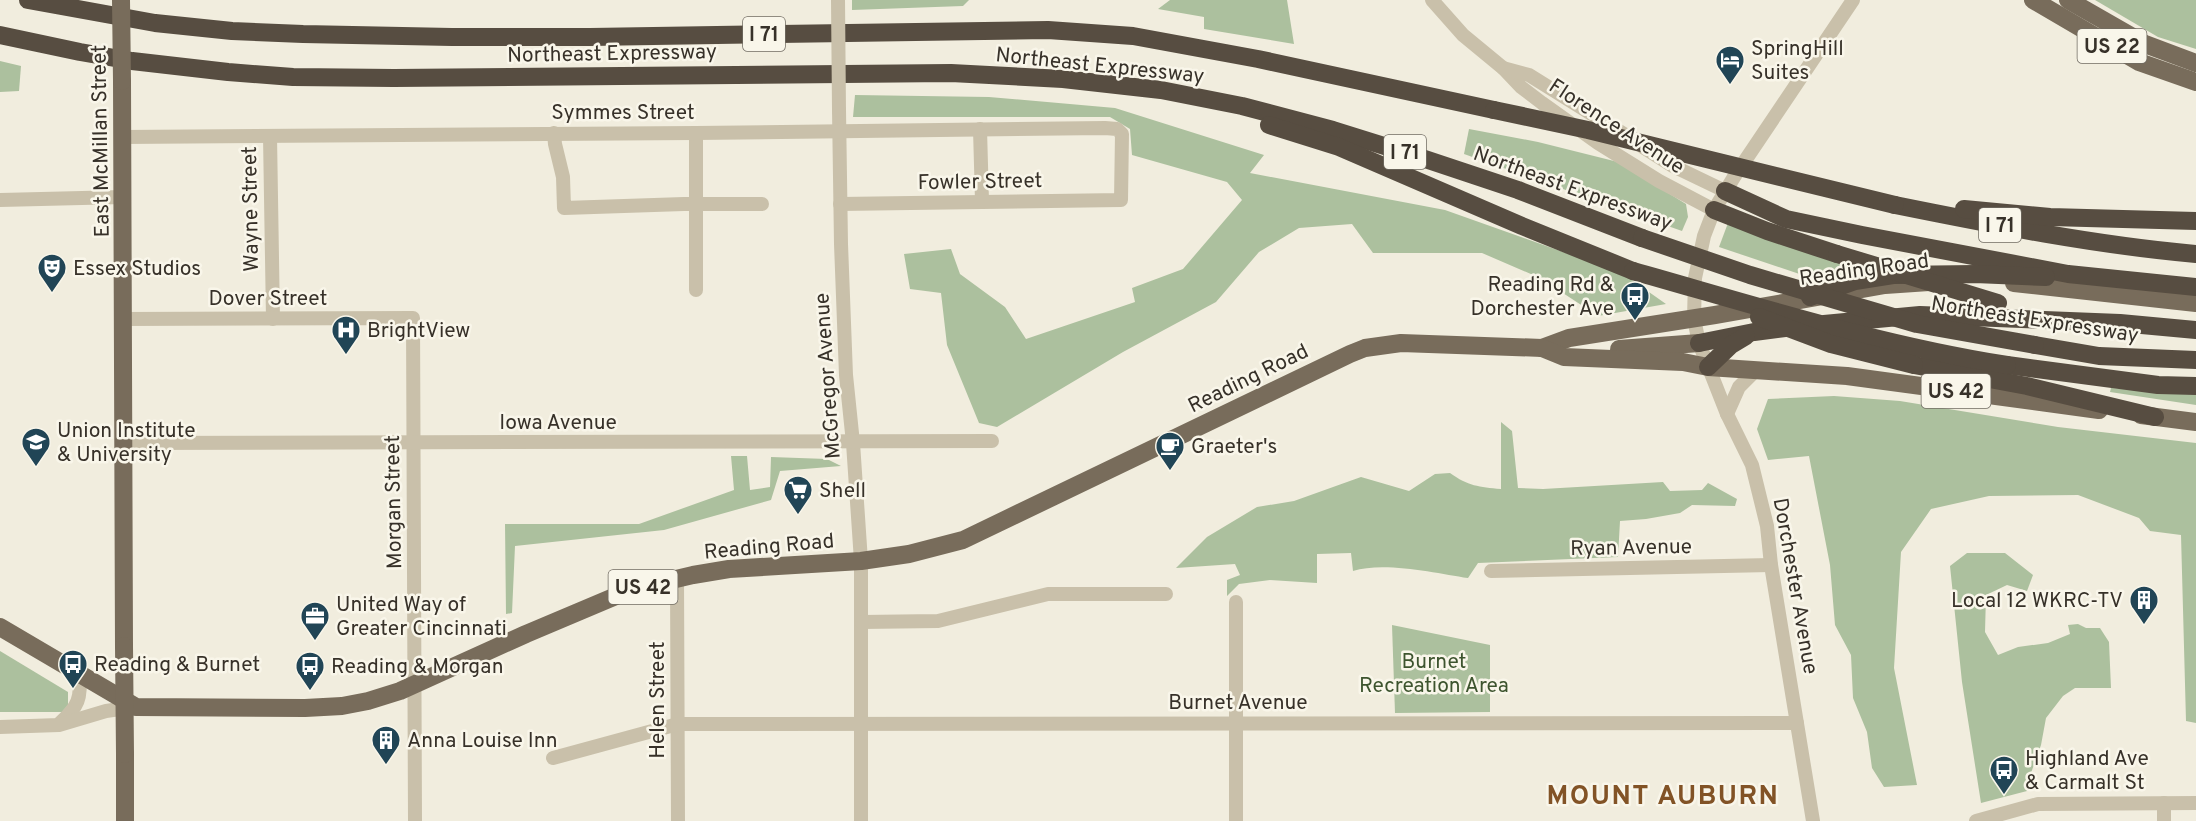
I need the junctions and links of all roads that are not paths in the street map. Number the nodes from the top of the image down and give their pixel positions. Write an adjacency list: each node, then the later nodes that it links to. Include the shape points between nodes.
1 (28, 0): 27 (highway, Northeast Expressway / I 71, bridge, via 155,23 303,34 567,37 1048,30 1133,36 1356,79 1588,130)
2 (121, 0): 18 (main road, East McMillan Street, bridge)
3 (838, 0): 14 (street, McGregor Avenue, bridge)
4 (1432, 0): 10 (street, Florence Avenue, via 1463,35)
5 (1853, 0): 19 (street, Dorchester Avenue)
6 (2033, 0): 11 (main road, US 22, via 2139,62)
7 (2068, 0): 9 (main road, US 22, via 2145,44)
8 (0, 35): 12 (highway, Northeast Expressway / I 71, via 132,61 293,77 951,73 1063,79)
9 (2196, 63)
10 (1503, 68): 19 (street, Florence Avenue, via 1529,75 1673,166); 28 (street, Florence Avenue, via 1521,87 1598,143)
11 (2196, 82)
12 (1161, 90): 31 (highway, via 1339,147); 47 (highway, Northeast Expressway / I 71, bridge, via 1242,106 1393,148 1750,275 1917,324 2100,356)
13 (980, 129): 14 (street, Symmes Street); 22 (street, Symmes Street, via 1117,129 1122,134); 23 (street)
14 (840, 131): 16 (street, Symmes Street); 26 (street, McGregor Avenue)
15 (554, 133): 16 (street, Symmes Street); 17 (street, Symmes Street); 24 (street, via 563,177 564,208)
16 (696, 133): 24 (street)
17 (270, 136): 18 (street, Symmes Street); 39 (street, Wayne Street)
18 (123, 137): 20 (main road, East McMillan Street)
19 (1725, 191): 28 (street, Dorchester Avenue); 32 (highway, via 1786,219)
20 (123, 197): 21 (street); 38 (main road, East McMillan Street)
21 (0, 200)
22 (1121, 200): 23 (street, Fowler Street)
23 (982, 201): 26 (street, Fowler Street)
24 (697, 204): 25 (street); 34 (street)
25 (762, 204)
26 (840, 204): 57 (street, McGregor Avenue, via 846,375)
27 (1895, 205): 29 (highway, via 2109,220); 30 (highway, Northeast Expressway / I 71, via 2148,250)
28 (1714, 210): 40 (street, Dorchester Avenue, via 1695,278); 41 (highway, bridge, via 1837,254)
29 (2196, 221)
30 (2196, 254)
31 (1633, 271): 50 (highway, bridge, via 1884,342 1951,356 2158,385); 52 (highway, bridge, via 1831,344)
32 (2068, 274): 33 (highway); 35 (highway, via 2039,278 1893,275 1855,281)
33 (2196, 287)
34 (696, 290)
35 (1803, 300): 36 (main road, Reading Road / US 42, via 1885,285 1981,280); 40 (main road, Reading Road / US 42)
36 (2196, 303)
37 (413, 318): 39 (street, Dover Street); 56 (street, Morgan Street)
38 (124, 319): 39 (street, Dover Street); 55 (main road, East McMillan Street)
39 (273, 319)
40 (1694, 319): 44 (street, Dorchester Avenue); 45 (main road, Reading Road / US 42, via 1569,338)
41 (2060, 320): 42 (highway); 43 (highway, via 1920,315)
42 (2196, 330)
43 (1754, 332): 44 (highway); 48 (highway, via 1731,345)
44 (1699, 343): 46 (main road, via 1596,350); 48 (street, Dorchester Avenue)
45 (1542, 348): 46 (main road, Reading Road / US 42, via 1564,357); 58 (main road, Reading Road / US 42, via 1401,343 1365,348 963,540)
46 (1580, 358): 48 (main road, Reading Road / US 42, via 1683,362)
47 (2196, 360)
48 (1708, 367): 49 (main road, Reading Road / US 42); 51 (street, Dorchester Avenue)
49 (1756, 370): 51 (street, via 1739,387); 52 (main road, Reading Road / US 42, via 1847,376)
50 (2196, 386)
51 (1726, 414): 59 (street, Dorchester Avenue, via 1752,465 1767,526)
52 (2155, 417): 53 (main road, Reading Road / US 42)
53 (2196, 422)
54 (992, 441): 57 (street, Iowa Avenue)
55 (125, 443): 56 (street, Iowa Avenue); 79 (main road, East McMillan Street, bridge)
56 (413, 443): 57 (street, Iowa Avenue); 67 (street, Morgan Street)
57 (853, 443): 58 (street, McGregor Avenue)
58 (861, 561): 61 (main road, Reading Road / US 42, via 729,569); 64 (street, McGregor Avenue)
59 (1771, 565): 60 (street, Ryan Avenue); 70 (street, Dorchester Avenue)
60 (1491, 571)
61 (677, 578): 67 (main road, Reading Road / US 42, via 616,596); 71 (street, Helen Street)
62 (1166, 594): 64 (street, via 1048,594 938,621)
63 (1236, 602): 69 (street)
64 (862, 621): 72 (street, McGregor Avenue)
65 (0, 627): 66 (main road)
66 (79, 673): 68 (main road); 73 (street, via 77,705)
67 (414, 685): 68 (main road, Reading Road / US 42, via 342,706); 80 (street, Morgan Street)
68 (136, 707): 73 (street)
69 (1236, 723): 70 (street, Burnet Avenue); 72 (street, Burnet Avenue); 83 (street)
70 (1797, 723): 84 (street, Dorchester Avenue)
71 (678, 724): 72 (street, Burnet Avenue); 75 (street, Burnet Avenue); 81 (street, Helen Street)
72 (862, 724): 82 (street, McGregor Avenue)
73 (59, 725): 74 (street)
74 (0, 727)
75 (553, 759)
76 (2164, 803): 77 (street); 78 (street, via 2038,804); 86 (street)
77 (2196, 803)
78 (1992, 818): 85 (street)
79 (125, 821)
80 (415, 821)
81 (678, 821)
82 (861, 821)
83 (1236, 821)
84 (1813, 821)
85 (1976, 821)
86 (2164, 821)

